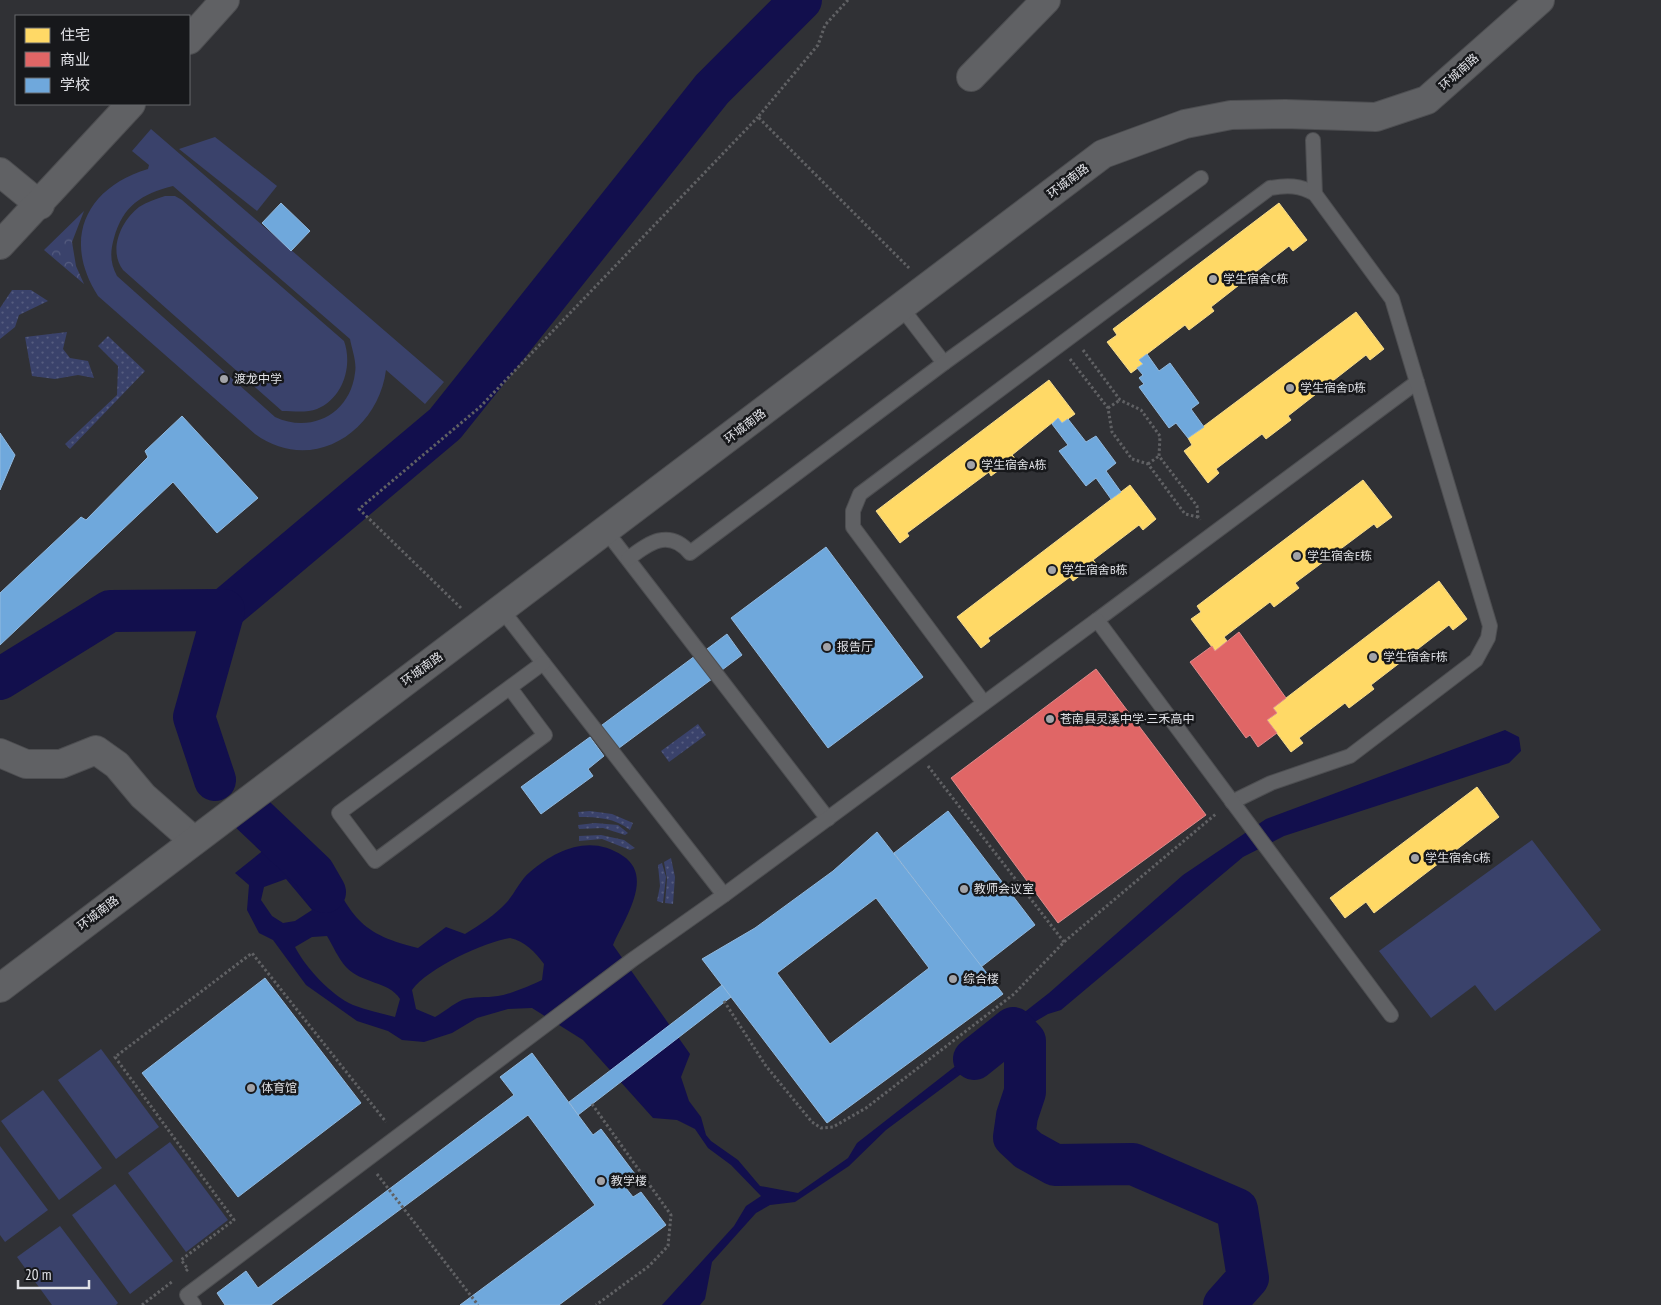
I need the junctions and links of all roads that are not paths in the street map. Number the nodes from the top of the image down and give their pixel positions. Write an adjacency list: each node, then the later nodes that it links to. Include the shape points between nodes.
1 (225, 0): 4 (main road)
2 (1046, 0): 5 (main road)
3 (1540, 0): 13 (main road, 环城南路, via 1427,100 1376,117 1231,115 1185,124 1103,154)
4 (190, 39)
5 (971, 77)
6 (130, 105): 11 (main road)
7 (1313, 140): 10 (lane)
8 (0, 172): 11 (main road)
9 (1200, 178): 14 (lane)
10 (1315, 194): 15 (lane, via 1392,300); 22 (lane, via 1291,186 1270,188 860,494 853,527)
11 (40, 205): 12 (main road)
12 (0, 245)
13 (902, 307): 14 (lane); 16 (main road, 环城南路)
14 (944, 363): 17 (lane, via 690,552 682,544 665,539 645,546)
15 (1417, 382): 19 (lane); 24 (lane, via 1490,626 1488,638 1476,660 1350,756 1271,783)
16 (606, 531): 17 (lane); 18 (main road, 环城南路)
17 (628, 559): 25 (lane)
18 (502, 610): 20 (lane); 26 (main road, 环城南路)
19 (1096, 620): 22 (lane); 24 (lane)
20 (543, 663): 21 (lane); 27 (lane)
21 (510, 688): 21 (lane, via 339,813 375,861 545,735)
22 (984, 703): 25 (lane)
23 (0, 753): 26 (main road, via 26,764 61,764 96,750 117,765 143,796)
24 (1232, 802): 29 (lane)
25 (828, 819): 27 (lane)
26 (193, 840): 28 (main road, 环城南路)
27 (724, 896): 30 (lane, via 632,960 187,1295)
28 (0, 988)
29 (1391, 1015)
30 (194, 1305)

